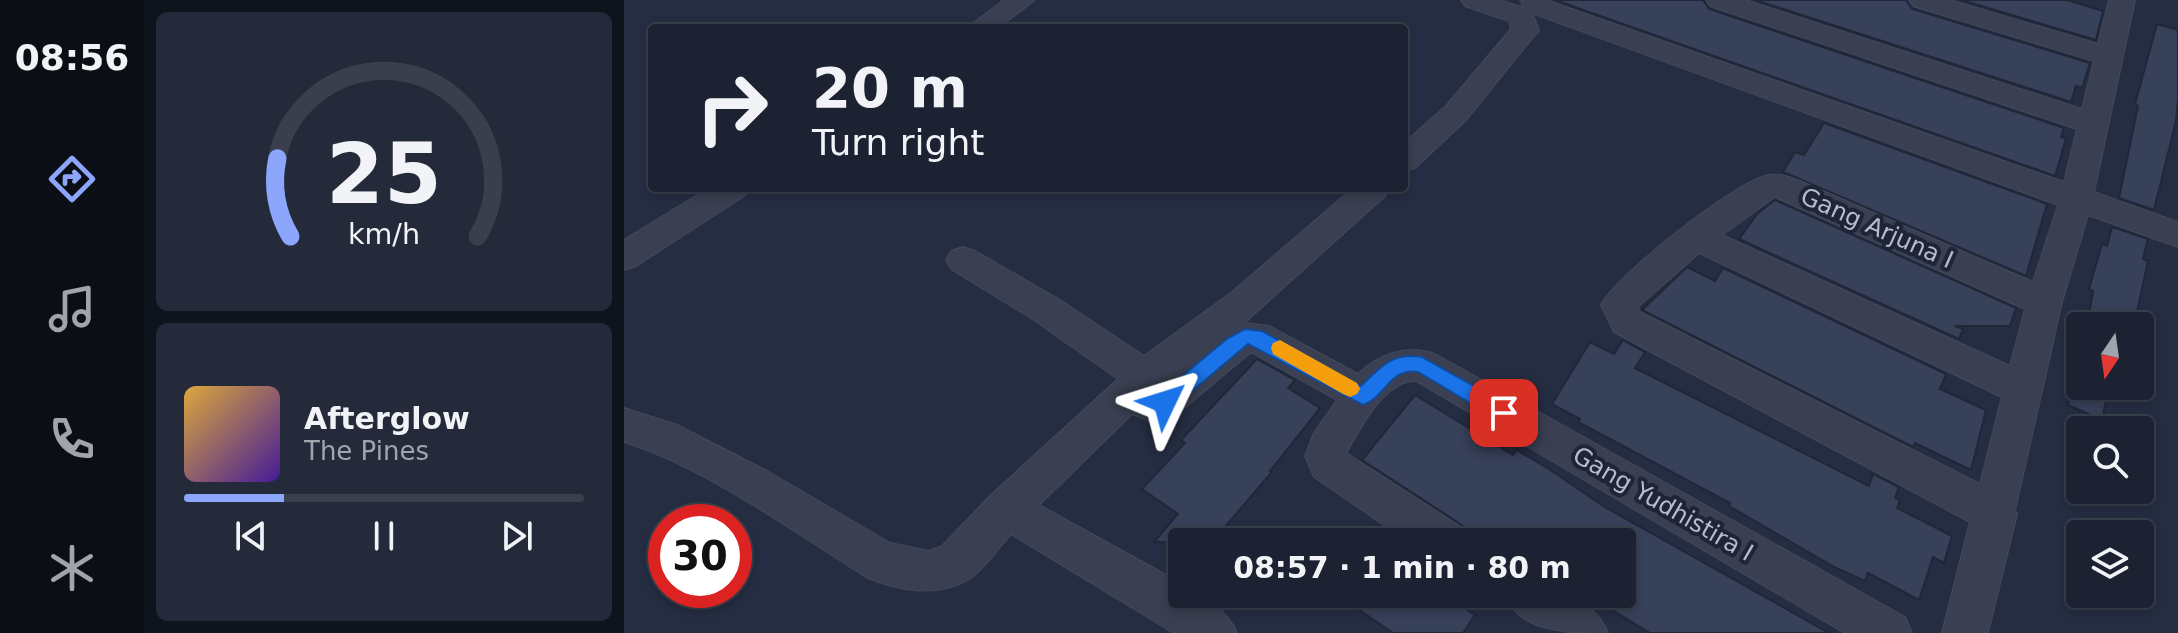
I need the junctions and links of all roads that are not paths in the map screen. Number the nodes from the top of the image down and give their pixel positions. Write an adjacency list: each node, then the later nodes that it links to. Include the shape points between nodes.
1 (1022, 0): 7 (street)
2 (1474, 0): 6 (street)
3 (1719, 0): 9 (street)
4 (1922, 0): 8 (street)
5 (2122, 0): 8 (street)
6 (1530, 7): 10 (street, via 1525,30 1456,113); 13 (street)
7 (986, 24)
8 (2110, 57): 9 (street)
9 (2092, 123): 13 (street)
10 (1408, 156)
11 (727, 192): 16 (street)
12 (1369, 192): 19 (street, via 1245,302)
13 (2076, 200): 14 (street); 18 (street)
14 (2178, 235)
15 (1696, 237): 18 (street, Gang Arjuna I, via 1761,191 1777,186); 20 (street); 24 (street, Gang Arjuna I, via 1624,298 1619,305 1627,322)
16 (624, 257)
17 (963, 260): 19 (street)
18 (2044, 302): 20 (street)
19 (1145, 377): 21 (street, via 1140,397 1157,407 1234,343 1256,337); 23 (street)
20 (2023, 389): 24 (street)
21 (1363, 396): 25 (street, via 1328,446 1328,464); 29 (street, Gang Yudhistira I, via 1393,366 1422,365)
22 (624, 425): 23 (street, via 701,457 883,563 929,572 956,562)
23 (1006, 509): 27 (street)
24 (1996, 514): 30 (street)
25 (1425, 528)
26 (1547, 608): 28 (street)
27 (1214, 633)
28 (1585, 633)
29 (1889, 633)
30 (1965, 633)

